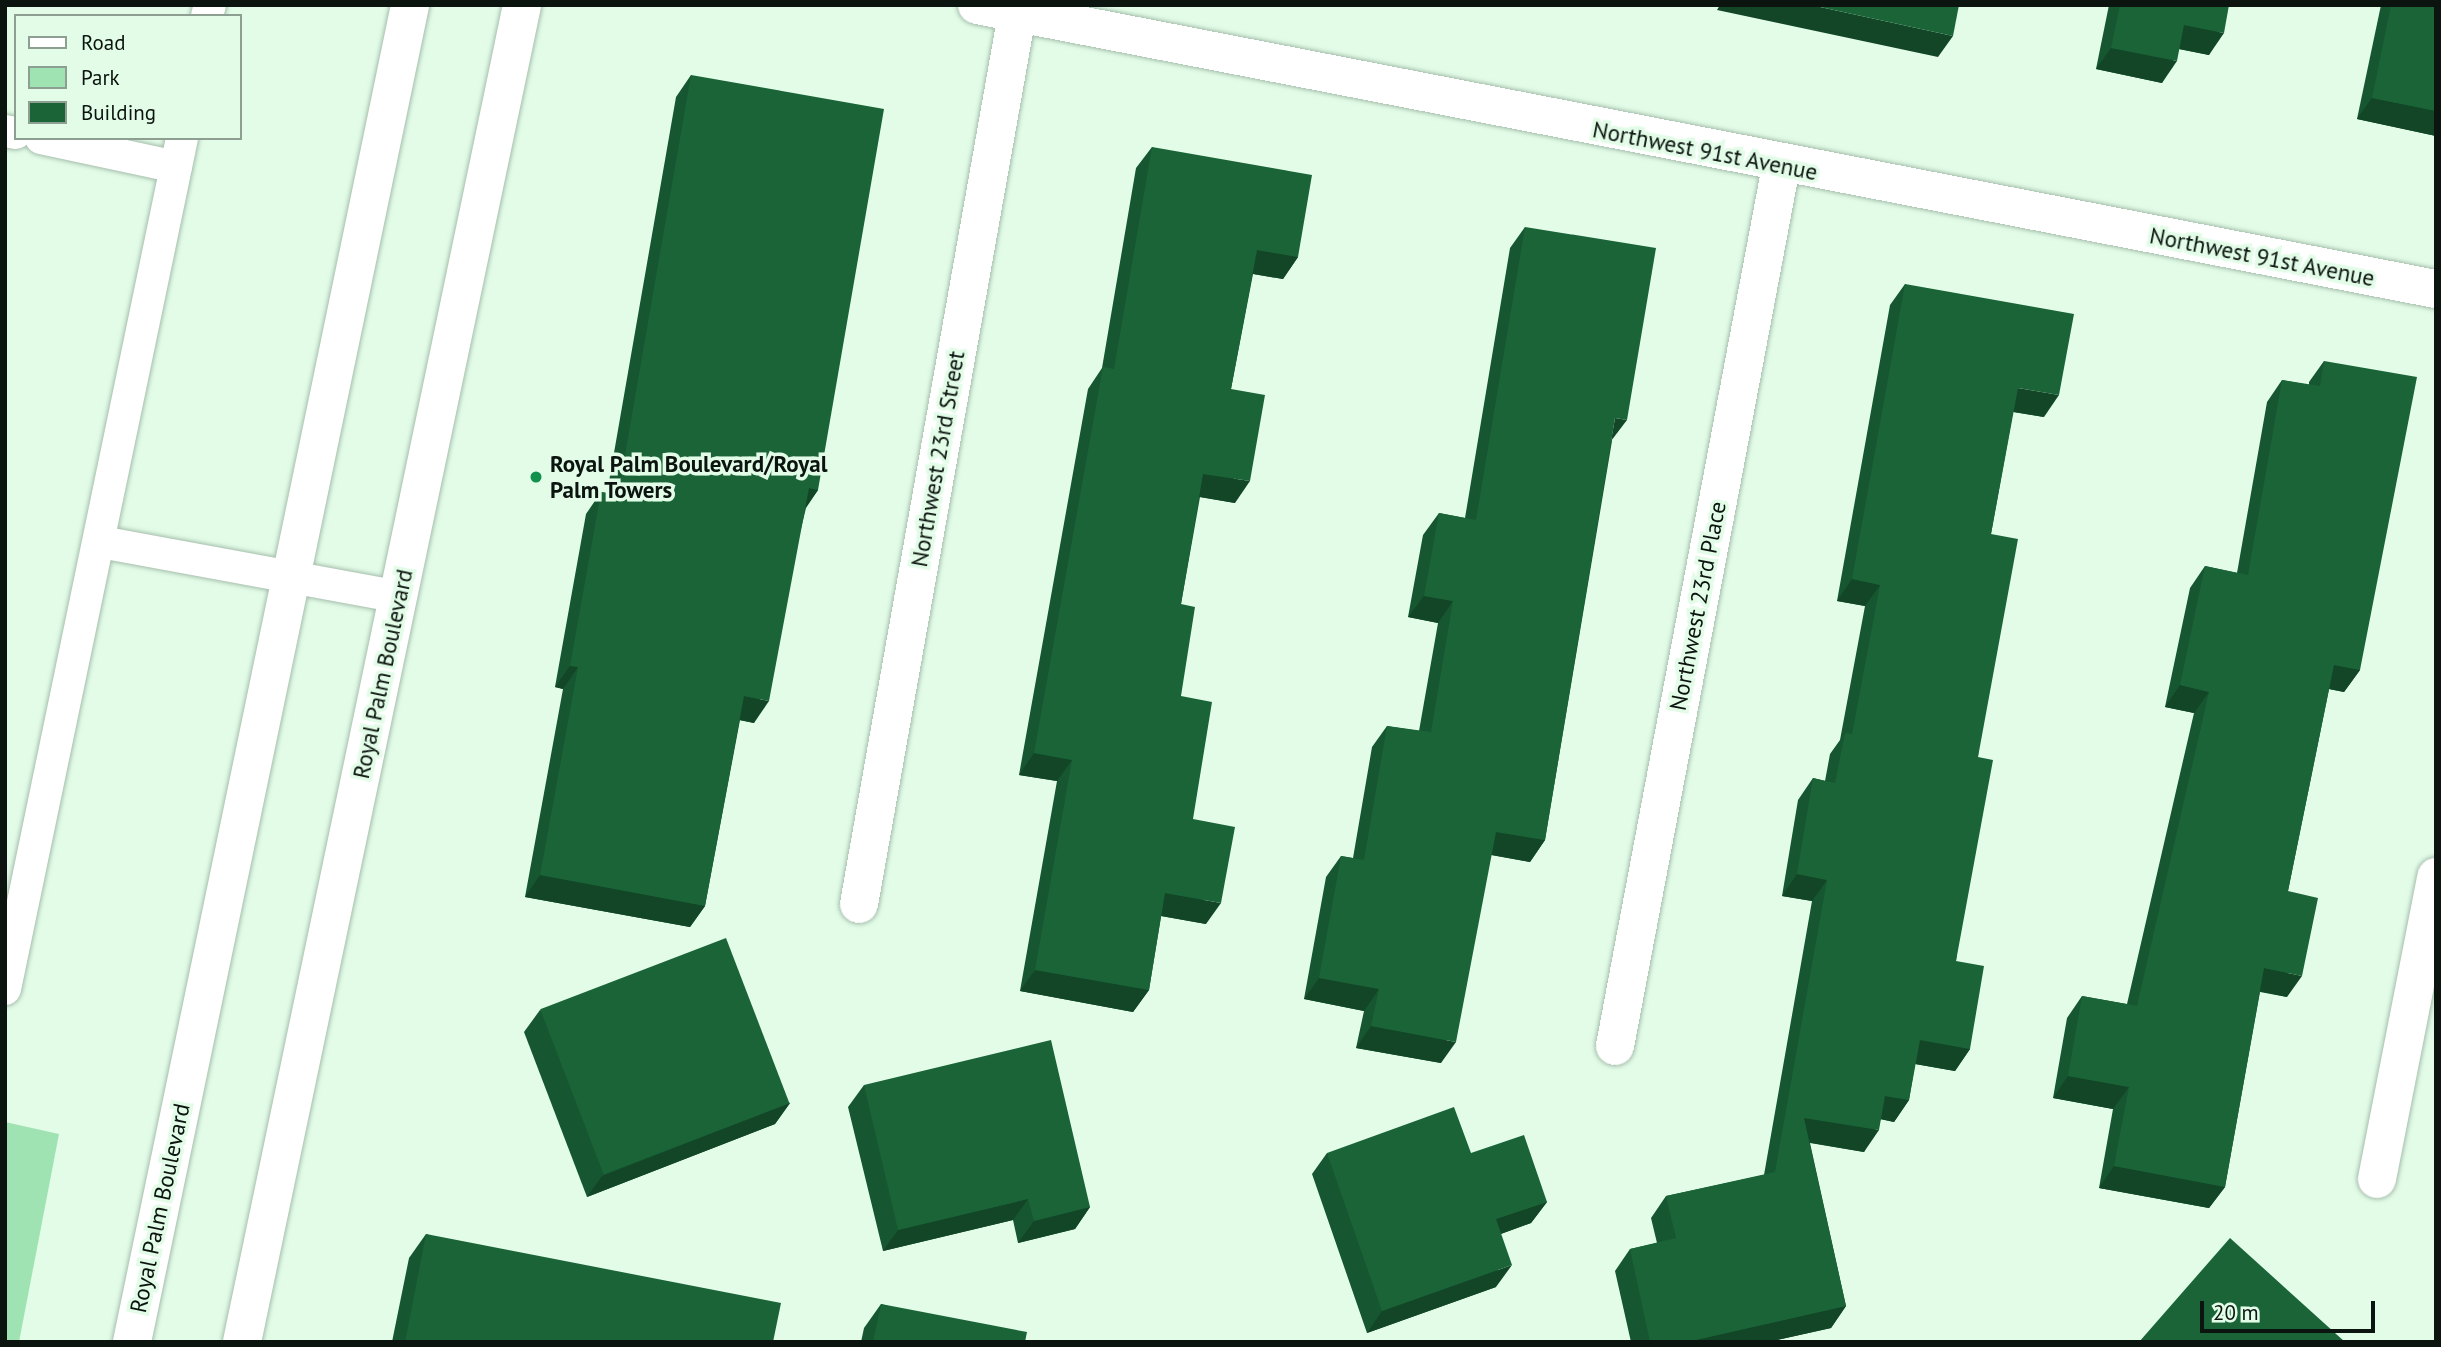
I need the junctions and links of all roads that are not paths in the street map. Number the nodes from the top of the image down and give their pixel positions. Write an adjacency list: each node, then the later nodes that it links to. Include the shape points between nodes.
1 (410, 5): 10 (street, Royal Palm Boulevard)
2 (522, 5): 11 (street, Royal Palm Boulevard)
3 (976, 5): 4 (street, Northwest 91st Avenue)
4 (1017, 14): 7 (street, Northwest 91st Avenue); 14 (street, Northwest 23rd Street)
5 (59, 140): 6 (lane)
6 (179, 153): 9 (lane)
7 (1781, 167): 8 (street, Northwest 91st Avenue); 16 (street, Northwest 23rd Place)
8 (2436, 289)
9 (100, 542): 10 (lane); 13 (lane)
10 (291, 577): 11 (lane); 18 (street, Royal Palm Boulevard)
11 (399, 597): 19 (street, Royal Palm Boulevard)
12 (2436, 877): 17 (street)
13 (16, 886): 15 (lane)
14 (859, 904)
15 (5, 989)
16 (1615, 1046)
17 (2377, 1179)
18 (132, 1342)
19 (242, 1342)

